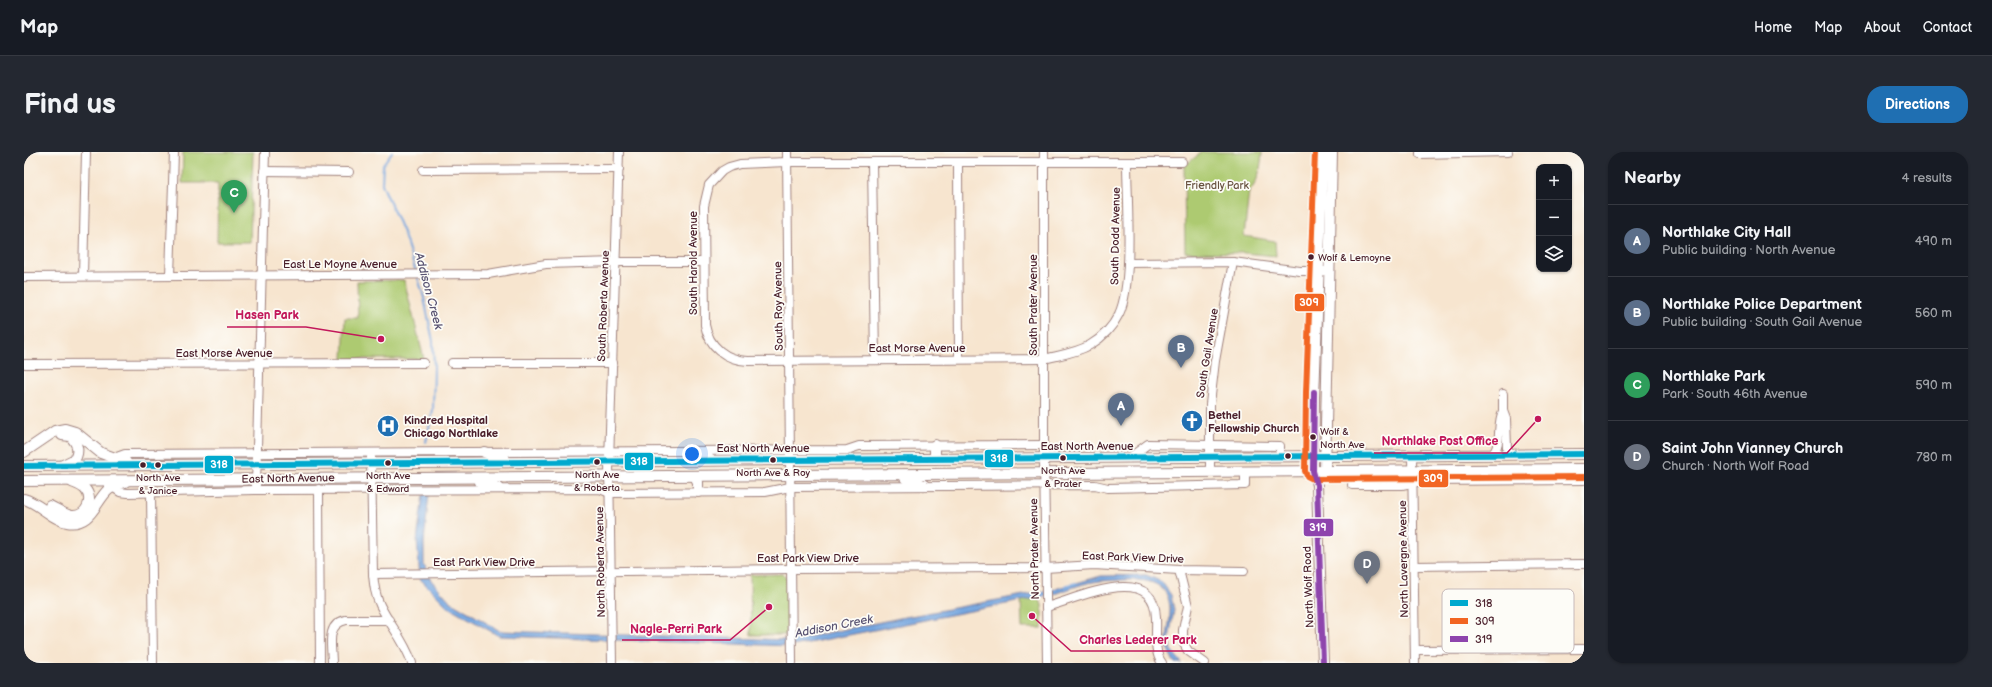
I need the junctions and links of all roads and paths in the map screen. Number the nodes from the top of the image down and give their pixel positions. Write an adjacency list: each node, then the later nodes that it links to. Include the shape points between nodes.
1 (86, 152): 27 (street)
2 (174, 152): 28 (street)
3 (265, 152): 18 (street)
4 (619, 152): 17 (street, South Roberta Avenue)
5 (787, 152): 11 (street, South Roy Avenue)
6 (1044, 152): 14 (street, South Prater Avenue)
7 (1323, 152): 25 (main road)
8 (1332, 152): 25 (main road)
9 (1508, 152): 10 (street)
10 (1420, 153)
11 (787, 162): 12 (street, South Harold Avenue); 22 (street, South Harold Avenue, via 740,164 729,167 714,178 709,185 704,206); 34 (street, South Roy Avenue)
12 (872, 162): 13 (street, South Harold Avenue); 32 (street)
13 (958, 162): 14 (street, South Harold Avenue); 30 (street)
14 (1044, 162): 15 (street, South Harold Avenue); 31 (street, South Prater Avenue)
15 (1127, 162): 16 (street, South Harold Avenue); 24 (street, South Dodd Avenue)
16 (1182, 162)
17 (619, 169): 19 (street); 21 (street, South Roberta Avenue)
18 (264, 170): 20 (street); 26 (street)
19 (423, 170)
20 (350, 172)
21 (616, 262): 22 (street, East Le Moyne Avenue); 26 (street, East Le Moyne Avenue, via 532,266 488,274); 36 (street, South Roberta Avenue)
22 (704, 262): 34 (street, South Harold Avenue, via 705,325 714,346 737,360)
23 (1233, 262): 24 (street); 25 (street, via 1300,271); 40 (street, South Gail Avenue, via 1215,361 1210,404)
24 (1128, 263): 31 (street, South Dodd Avenue, via 1126,290 1119,313 1106,332 1092,344 1078,351)
25 (1324, 271): 54 (main road, North Wolf Road); 55 (main road)
26 (261, 275): 28 (street, East Le Moyne Avenue); 38 (street)
27 (83, 276): 28 (street, East Le Moyne Avenue); 29 (street, East Le Moyne Avenue)
28 (170, 276)
29 (24, 277)
30 (959, 359): 31 (street, East Morse Avenue); 32 (street, East Morse Avenue)
31 (1044, 359): 42 (street, South Prater Avenue)
32 (875, 360): 34 (street, East Morse Avenue)
33 (452, 362): 36 (street)
34 (789, 362): 47 (street, South Roy Avenue)
35 (424, 363): 38 (street, East Morse Avenue)
36 (612, 363): 50 (street, South Roberta Avenue)
37 (24, 364): 38 (street, East Morse Avenue)
38 (259, 364): 60 (street)
39 (1503, 394): 43 (street, via 1503,411 1499,419)
40 (1210, 444): 51 (street, via 1280,446); 53 (street, South Gail Avenue); 59 (street, via 1148,444)
41 (935, 445): 42 (street, East North Avenue); 47 (street, East North Avenue, via 859,446 847,450); 61 (main road)
42 (1044, 445): 58 (street, South Prater Avenue)
43 (1502, 445): 48 (street); 49 (street)
44 (690, 451): 47 (street, East North Avenue); 50 (street, East North Avenue); 62 (main road)
45 (484, 452): 50 (street, East North Avenue); 57 (street, East North Avenue); 63 (main road)
46 (1584, 454): 49 (main road, East North Avenue)
47 (789, 455): 61 (main road, East North Avenue); 62 (main road, East North Avenue); 77 (street, South Roy Avenue)
48 (1492, 455): 49 (main road, East North Avenue); 52 (main road, East North Avenue)
49 (1512, 455)
50 (610, 456): 62 (main road, East North Avenue); 63 (main road, East North Avenue); 78 (street, North Roberta Avenue)
51 (1280, 456): 53 (main road, East North Avenue); 54 (main road, East North Avenue)
52 (1412, 456): 55 (main road, East North Avenue); 69 (street, North Lavergne Avenue)
53 (1210, 457): 59 (main road, East North Avenue); 72 (street, South Gail Avenue)
54 (1313, 457): 55 (main road, East North Avenue); 70 (main road, North Wolf Road)
55 (1325, 457): 71 (main road)
56 (113, 458): 60 (street, East North Avenue, via 125,454); 64 (street, East North Avenue); 65 (main road); 67 (main road, via 101,453 75,432 65,429 55,431 24,452 59,435 70,436 77,444 78,452 75,459)
57 (371, 458): 60 (main road, East North Avenue); 63 (main road, East North Avenue, via 412,464); 86 (street)
58 (1044, 458): 59 (main road, East North Avenue); 61 (main road, East North Avenue); 75 (street, North Prater Avenue)
59 (1130, 458)
60 (256, 459): 65 (main road, East North Avenue); 88 (street)
61 (935, 459)
62 (724, 460)
63 (514, 462)
64 (100, 465): 65 (main road, East North Avenue); 67 (main road, East North Avenue)
65 (138, 465)
66 (24, 466): 67 (main road, East North Avenue)
67 (62, 466)
68 (1584, 469): 69 (main road, East North Avenue)
69 (1412, 470): 71 (main road, East North Avenue); 85 (street, North Lavergne Avenue)
70 (1313, 471): 71 (main road, East North Avenue); 73 (main road, East North Avenue); 91 (main road, North Wolf Road)
71 (1325, 471): 91 (main road, North Wolf Road)
72 (1210, 472): 73 (main road, East North Avenue); 75 (main road, East North Avenue)
73 (1245, 472): 87 (street, via 1245,486 1108,488 1095,485)
74 (893, 474): 75 (main road, East North Avenue); 77 (main road, East North Avenue); 89 (main road)
75 (1044, 474): 87 (street, North Prater Avenue)
76 (694, 476): 77 (main road, East North Avenue); 78 (main road, East North Avenue); 97 (main road, via 698,482)
77 (790, 476): 93 (street, South Roy Avenue)
78 (610, 477): 79 (main road, East North Avenue); 98 (street, North Roberta Avenue)
79 (466, 478): 86 (main road, East North Avenue, via 412,478); 94 (main road)
80 (100, 480): 81 (main road, East North Avenue); 84 (main road); 92 (street, East North Avenue)
81 (131, 480): 88 (main road, East North Avenue); 92 (main road)
82 (1584, 480): 85 (street)
83 (24, 481): 84 (main road)
84 (70, 481): 99 (main road, via 80,485 88,495 87,508 79,515 64,514)
85 (1412, 482): 90 (street); 102 (street, North Lavergne Avenue)
86 (372, 484): 88 (main road, East North Avenue); 94 (street, East North Avenue); 95 (street, East North Avenue); 108 (street)
87 (1044, 484): 89 (street); 104 (street, North Prater Avenue)
88 (256, 485): 95 (street, East North Avenue); 96 (street, East North Avenue)
89 (924, 485): 93 (street)
90 (1352, 485)
91 (1318, 486): 124 (main road, North Wolf Road)
92 (113, 487): 96 (street, East North Avenue, via 120,492); 100 (main road, via 88,517 74,522 59,519)
93 (790, 487): 97 (street, via 765,492); 103 (street, South Roy Avenue)
94 (499, 488): 98 (street, East North Avenue, via 600,489)
95 (319, 489): 116 (street)
96 (151, 492): 115 (street)
97 (698, 492): 98 (street)
98 (610, 493): 107 (street, North Roberta Avenue)
99 (24, 494)
100 (24, 499)
101 (1584, 564): 102 (street)
102 (1414, 566): 113 (street, North Lavergne Avenue)
103 (791, 568): 104 (street, East Park View Drive); 107 (street, East Park View Drive); 120 (street, South Roy Avenue)
104 (1045, 568): 105 (street, East Park View Drive, via 1100,566); 109 (street, North Prater Avenue)
105 (1179, 570): 106 (street, East Park View Drive); 123 (street, via 1188,606 1183,630 1184,642 1188,651)
106 (1244, 571)
107 (611, 572): 108 (street, East Park View Drive); 119 (street, North Roberta Avenue)
108 (373, 574): 110 (street, via 375,591)
109 (1046, 603): 121 (street, North Prater Avenue); 122 (street, via 1106,588 1139,589 1154,603 1157,652)
110 (389, 620): 117 (street, via 346,620 334,625); 118 (street, via 402,639)
111 (1574, 649): 112 (street)
112 (1584, 649)
113 (1415, 650): 114 (street); 125 (street, North Lavergne Avenue)
114 (1442, 650)
115 (153, 663)
116 (320, 663)
117 (332, 663)
118 (412, 663)
119 (612, 663)
120 (792, 663)
121 (1047, 663)
122 (1162, 663)
123 (1205, 663)
124 (1323, 663)
125 (1415, 663)

